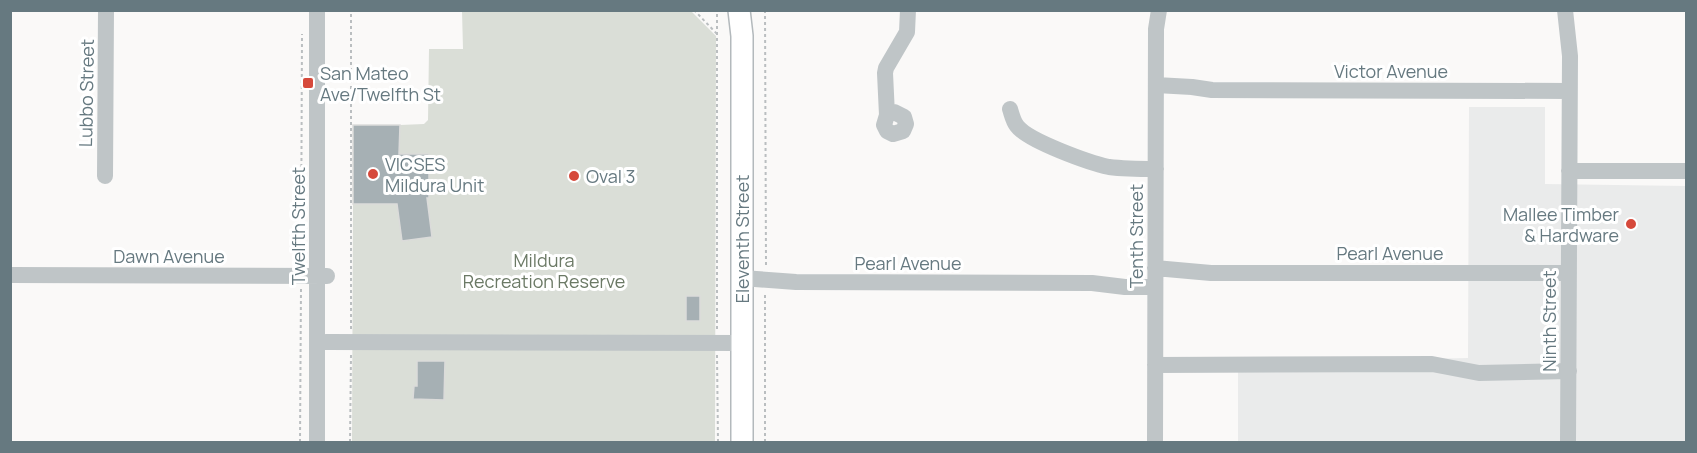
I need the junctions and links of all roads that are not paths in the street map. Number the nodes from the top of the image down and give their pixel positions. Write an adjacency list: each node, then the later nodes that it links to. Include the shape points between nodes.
1 (106, 10): 21 (street, Lubbo Street)
2 (317, 10): 24 (street, Twelfth Street)
3 (328, 10): 24 (street, Twelfth Street)
4 (739, 10): 12 (main road, Eleventh Street)
5 (747, 10): 12 (main road, Eleventh Street)
6 (908, 10): 17 (street, via 907,32 886,68)
7 (1150, 10): 11 (street, Tenth Street)
8 (1159, 10): 11 (street, Tenth Street)
9 (1565, 10): 13 (street, Ninth Street)
10 (1577, 10): 13 (street, Ninth Street)
11 (1156, 29): 14 (street, Tenth Street)
12 (742, 36): 26 (main road, Eleventh Street)
13 (1570, 56): 15 (street, Ninth Street)
14 (1156, 90): 15 (street, Victor Avenue, via 1192,87); 18 (street, Tenth Street)
15 (1569, 91): 19 (street, Ninth Street)
16 (1010, 109): 18 (street, via 1019,129 1065,152 1106,166)
17 (887, 115)
18 (1156, 169): 25 (street, Tenth Street)
19 (1569, 171): 20 (street); 22 (street, Ninth Street)
20 (1686, 171)
21 (105, 176)
22 (1569, 273): 25 (street, Pearl Avenue, via 1211,273); 30 (street, Ninth Street)
23 (10, 275): 24 (street, Dawn Avenue)
24 (315, 276): 27 (street, Twelfth Street); 31 (street, Twelfth Street)
25 (1155, 278): 26 (street, Pearl Avenue, via 1092,284); 29 (street, Tenth Street)
26 (742, 283): 28 (main road, Eleventh Street)
27 (326, 342): 28 (street); 32 (street, Twelfth Street)
28 (742, 343): 33 (main road, Eleventh Street)
29 (1155, 365): 30 (street, via 1432,364 1479,373); 34 (street, Tenth Street)
30 (1569, 370): 35 (street, Ninth Street)
31 (317, 442)
32 (327, 442)
33 (742, 442)
34 (1155, 442)
35 (1568, 442)

